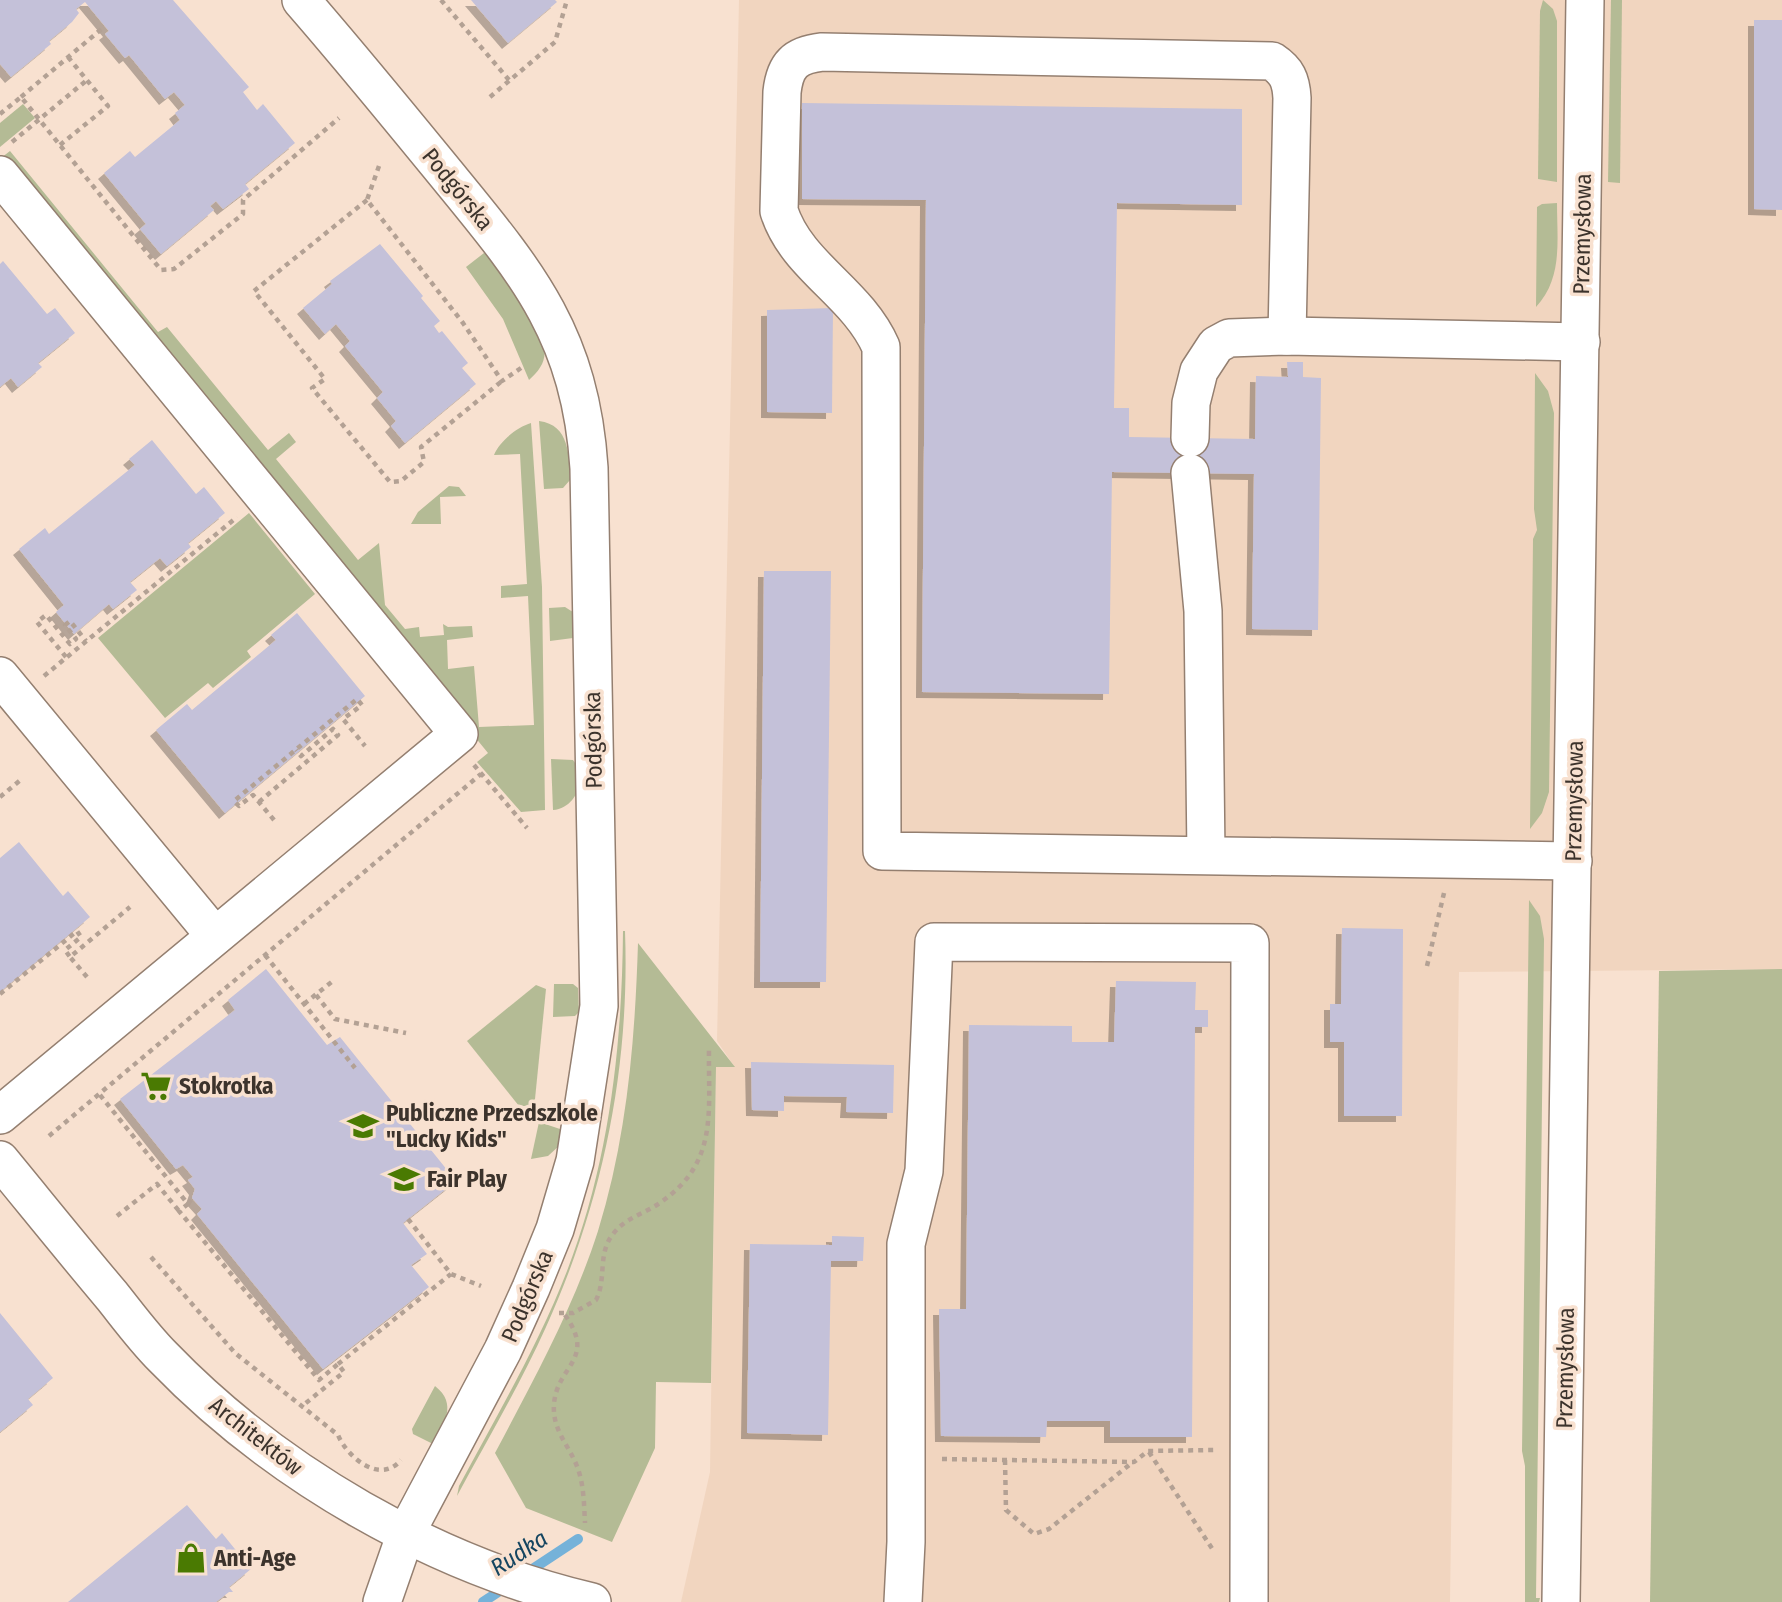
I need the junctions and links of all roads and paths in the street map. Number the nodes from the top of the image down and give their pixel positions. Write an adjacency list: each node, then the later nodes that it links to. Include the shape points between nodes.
1 (301, 0): 73 (street, Podgórska, via 538,291 579,390 587,443 599,1006 587,1091 575,1161 555,1229 503,1350)
2 (441, 0): 8 (path)
3 (567, 0): 8 (path, via 555,42)
4 (1585, 0): 19 (street, Przemysłowa)
5 (105, 26): 6 (path)
6 (68, 57): 7 (path); 9 (path)
7 (87, 80): 12 (path); 14 (path, via 108,106)
8 (509, 80): 10 (path)
9 (21, 97): 11 (path); 12 (path)
10 (489, 97)
11 (0, 114)
12 (39, 118): 14 (path); 15 (path)
13 (339, 118): 14 (path, via 243,200 243,214 174,269 161,270)
14 (60, 145)
15 (5, 159): 38 (street, via 459,734)
16 (379, 166): 17 (path)
17 (367, 200): 21 (path); 21 (path, via 254,292 324,379 312,388 390,482 401,481 424,462 421,447)
18 (1287, 336): 19 (street); 34 (street, via 1244,336 1216,345 1195,386 1190,456 1203,611); 34 (street, via 1292,98 1285,70 1272,61 821,52 805,54 783,75 779,211 784,228 859,309 881,347 882,851)
19 (1581, 342): 35 (street, Przemysłowa)
20 (522, 368): 21 (path)
21 (502, 381)
22 (242, 513): 23 (path)
23 (86, 641): 24 (path); 25 (path, via 70,621 65,625 76,639 70,644 46,615 37,622)
24 (73, 652)
25 (66, 657)
26 (0, 676): 38 (street)
27 (365, 746): 28 (path, via 343,719 362,705 357,699)
28 (296, 750): 31 (path, via 234,801 239,806 253,795); 31 (path, via 301,756 333,729 338,735)
29 (23, 778): 30 (path)
30 (0, 797)
31 (259, 802): 32 (path)
32 (274, 820)
33 (527, 828): 39 (path, via 481,774)
34 (1206, 855): 35 (street)
35 (1573, 861): 79 (street, Przemysłowa)
36 (1446, 885): 41 (path)
37 (130, 907): 40 (path)
38 (215, 936): 51 (street)
39 (265, 955): 46 (path); 50 (path)
40 (70, 957): 42 (path); 44 (path, via 65,950 81,937 77,931)
41 (1427, 966)
42 (87, 976)
43 (334, 980): 45 (path)
44 (0, 994)
45 (316, 995): 46 (path); 47 (path, via 335,1019)
46 (304, 1004): 49 (path)
47 (406, 1034)
48 (709, 1048): 63 (path, via 708,1135 694,1172 662,1202 621,1224 603,1252 596,1300)
49 (355, 1069)
50 (100, 1094): 52 (path); 55 (path)
51 (0, 1115)
52 (49, 1136)
53 (0, 1160): 73 (street, Architektów, via 162,1357 302,1472)
54 (192, 1198): 55 (path)
55 (188, 1203): 56 (path)
56 (179, 1210): 57 (path, via 157,1184); 64 (path, via 319,1380)
57 (117, 1216)
58 (408, 1219): 60 (path)
59 (151, 1257): 65 (path, via 235,1353)
60 (451, 1274): 61 (path); 64 (path)
61 (481, 1286)
62 (556, 1312): 63 (path)
63 (565, 1315): 72 (path, via 576,1335 578,1354 556,1392 554,1416 560,1438 579,1471)
64 (338, 1364): 65 (path, via 344,1372)
65 (301, 1407): 68 (path, via 338,1435 345,1451 374,1470 389,1470)
66 (1249, 1449): 67 (path); 69 (street, via 1250,943 934,942 924,1171 906,1244); 75 (street)
67 (1148, 1451): 71 (path); 75 (path)
68 (404, 1454)
69 (906, 1459): 70 (path); 78 (street)
70 (1005, 1460): 71 (path); 71 (path, via 1006,1510 1034,1534 1049,1529)
71 (1134, 1462)
72 (585, 1523)
73 (405, 1534): 74 (street, Architektów); 76 (street, Podgórska)
74 (537, 1593): 77 (street, Architektów)
75 (1249, 1598)
76 (382, 1602)
77 (592, 1602)
78 (904, 1602)
79 (1561, 1602)

